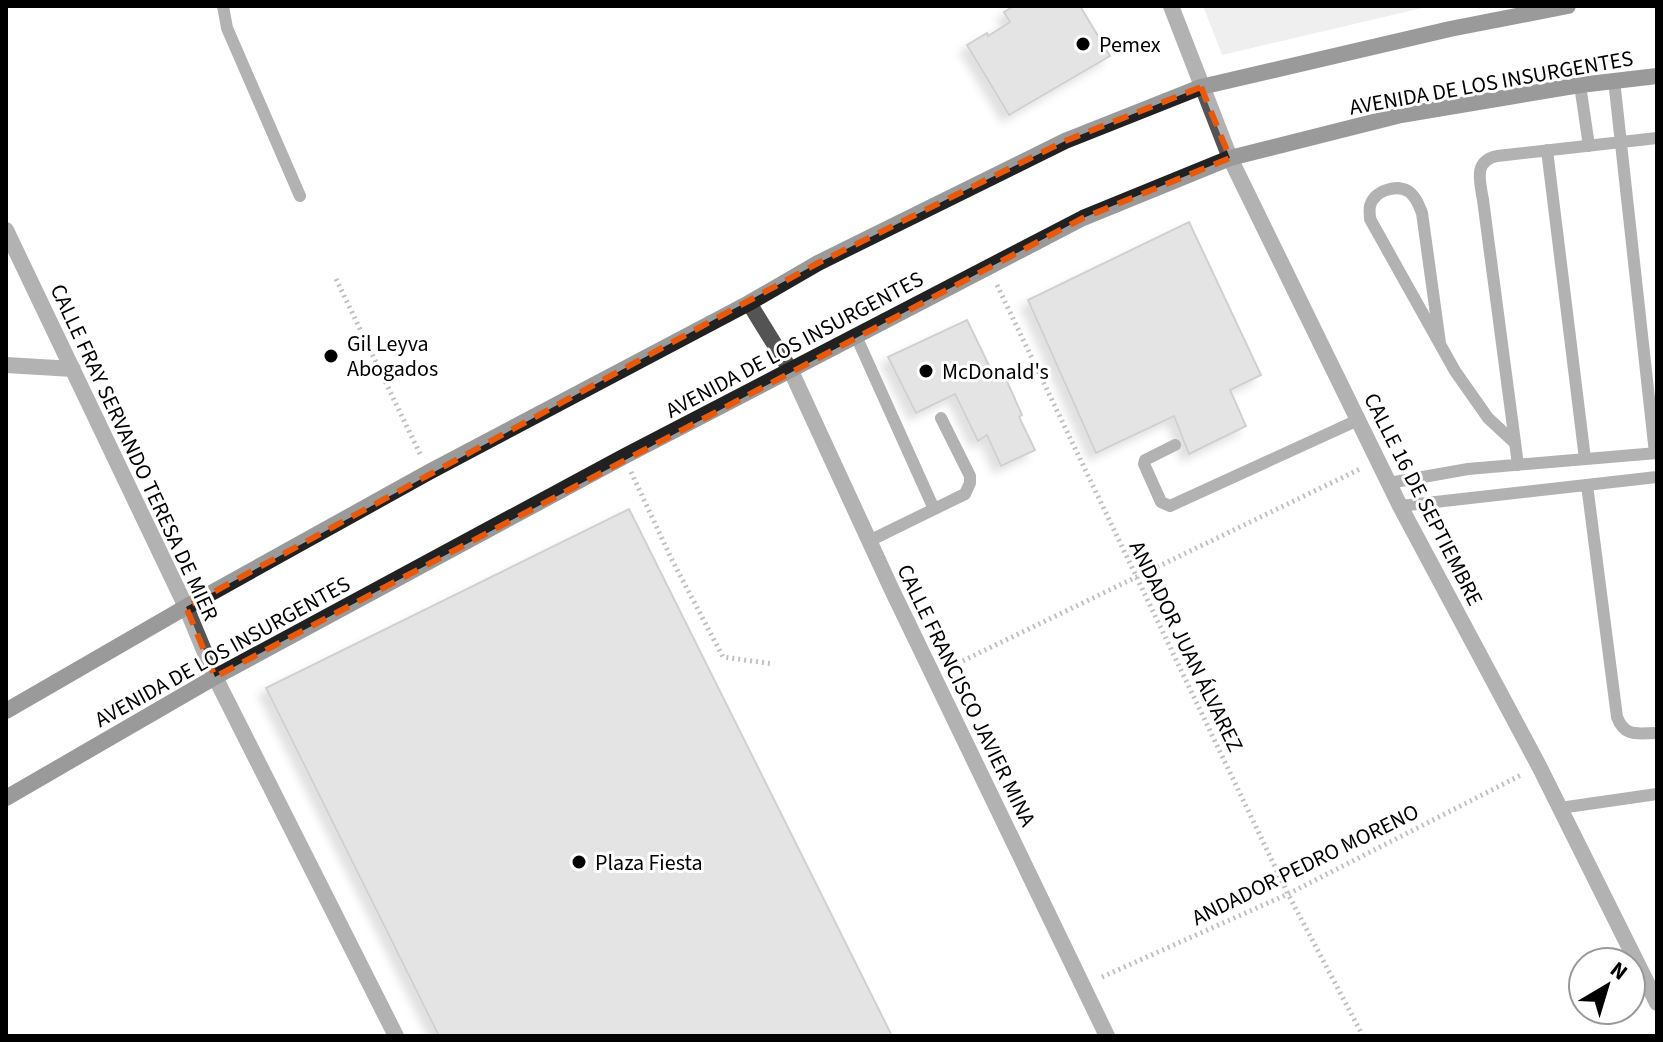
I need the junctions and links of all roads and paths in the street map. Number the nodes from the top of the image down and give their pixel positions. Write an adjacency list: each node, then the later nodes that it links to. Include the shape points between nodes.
1 (223, 6): 13 (lane, via 227,28)
2 (1171, 6): 7 (street, CALLE 16 DE SEPTIEMBRE)
3 (1568, 6): 7 (main road)
4 (1657, 76): 5 (main road, AVENIDA DE LOS INSURGENTES)
5 (1614, 80): 6 (main road, AVENIDA DE LOS INSURGENTES); 9 (lane)
6 (1580, 85): 10 (lane); 12 (main road, AVENIDA DE LOS INSURGENTES, via 1401,115)
7 (1201, 87): 12 (street, CALLE 16 DE SEPTIEMBRE); 17 (main road, via 1065,141 818,263)
8 (1657, 138): 9 (lane)
9 (1621, 142): 10 (lane); 27 (lane)
10 (1589, 146): 11 (lane)
11 (1547, 150): 25 (lane, via 1489,158 1480,167); 29 (lane)
12 (1230, 158): 15 (main road, AVENIDA DE LOS INSURGENTES, via 1083,218); 24 (street, CALLE 16 DE SEPTIEMBRE)
13 (300, 196)
14 (6, 230): 21 (street, CALLE FRAY SERVANDO TERESA DE MIER)
15 (989, 267): 18 (main road, AVENIDA DE LOS INSURGENTES); 39 (path, ANDADOR JUAN ÁLVAREZ)
16 (336, 279): 32 (path)
17 (749, 303): 22 (street, CALLE FRANCISCO JAVIER MINA); 32 (main road)
18 (856, 336): 22 (main road, AVENIDA DE LOS INSURGENTES); 37 (lane)
19 (1440, 343): 19 (lane, via 1370,219 1370,206 1385,190 1409,192 1422,213); 25 (lane, via 1488,418)
20 (6, 365): 21 (street)
21 (73, 369): 40 (street, CALLE FRAY SERVANDO TERESA DE MIER)
22 (791, 371): 28 (main road, AVENIDA DE LOS INSURGENTES); 38 (street, CALLE FRANCISCO JAVIER MINA)
23 (941, 418): 37 (lane, via 970,483 965,494)
24 (1358, 420): 26 (lane, via 1170,506 1161,502 1144,464); 30 (street, CALLE 16 DE SEPTIEMBRE)
25 (1515, 443): 31 (lane)
26 (1175, 445)
27 (1656, 453): 29 (lane)
28 (623, 457): 41 (path, via 723,657); 43 (main road, AVENIDA DE LOS INSURGENTES)
29 (1585, 459): 31 (lane)
30 (1378, 460): 34 (street, CALLE 16 DE SEPTIEMBRE); 39 (path)
31 (1518, 465): 34 (lane)
32 (429, 472): 40 (main road)
33 (1656, 482): 35 (lane)
34 (1389, 483): 36 (street, CALLE 16 DE SEPTIEMBRE)
35 (1587, 485): 36 (lane); 45 (lane, via 1617,717 1629,733)
36 (1400, 506): 46 (street, CALLE 16 DE SEPTIEMBRE)
37 (934, 509): 38 (lane)
38 (869, 541): 42 (street, CALLE FRANCISCO JAVIER MINA)
39 (1137, 577): 42 (path); 50 (path, ANDADOR JUAN ÁLVAREZ)
40 (186, 607): 43 (street, CALLE FRAY SERVANDO TERESA DE MIER); 44 (main road)
41 (774, 664)
42 (933, 675): 51 (street, CALLE FRANCISCO JAVIER MINA)
43 (215, 677): 48 (main road, AVENIDA DE LOS INSURGENTES); 53 (street, CALLE FRAY SERVANDO TERESA DE MIER)
44 (6, 711)
45 (1657, 733)
46 (1539, 766): 49 (street, CALLE 16 DE SEPTIEMBRE); 50 (path, ANDADOR PEDRO MORENO)
47 (1657, 794): 49 (lane)
48 (6, 798)
49 (1560, 808): 52 (street, CALLE 16 DE SEPTIEMBRE)
50 (1288, 894): 51 (path, ANDADOR PEDRO MORENO); 55 (path, ANDADOR JUAN ÁLVAREZ)
51 (1082, 985): 54 (street, CALLE FRANCISCO JAVIER MINA)
52 (1657, 1003)
53 (396, 1036)
54 (1107, 1036)
55 (1363, 1036)

